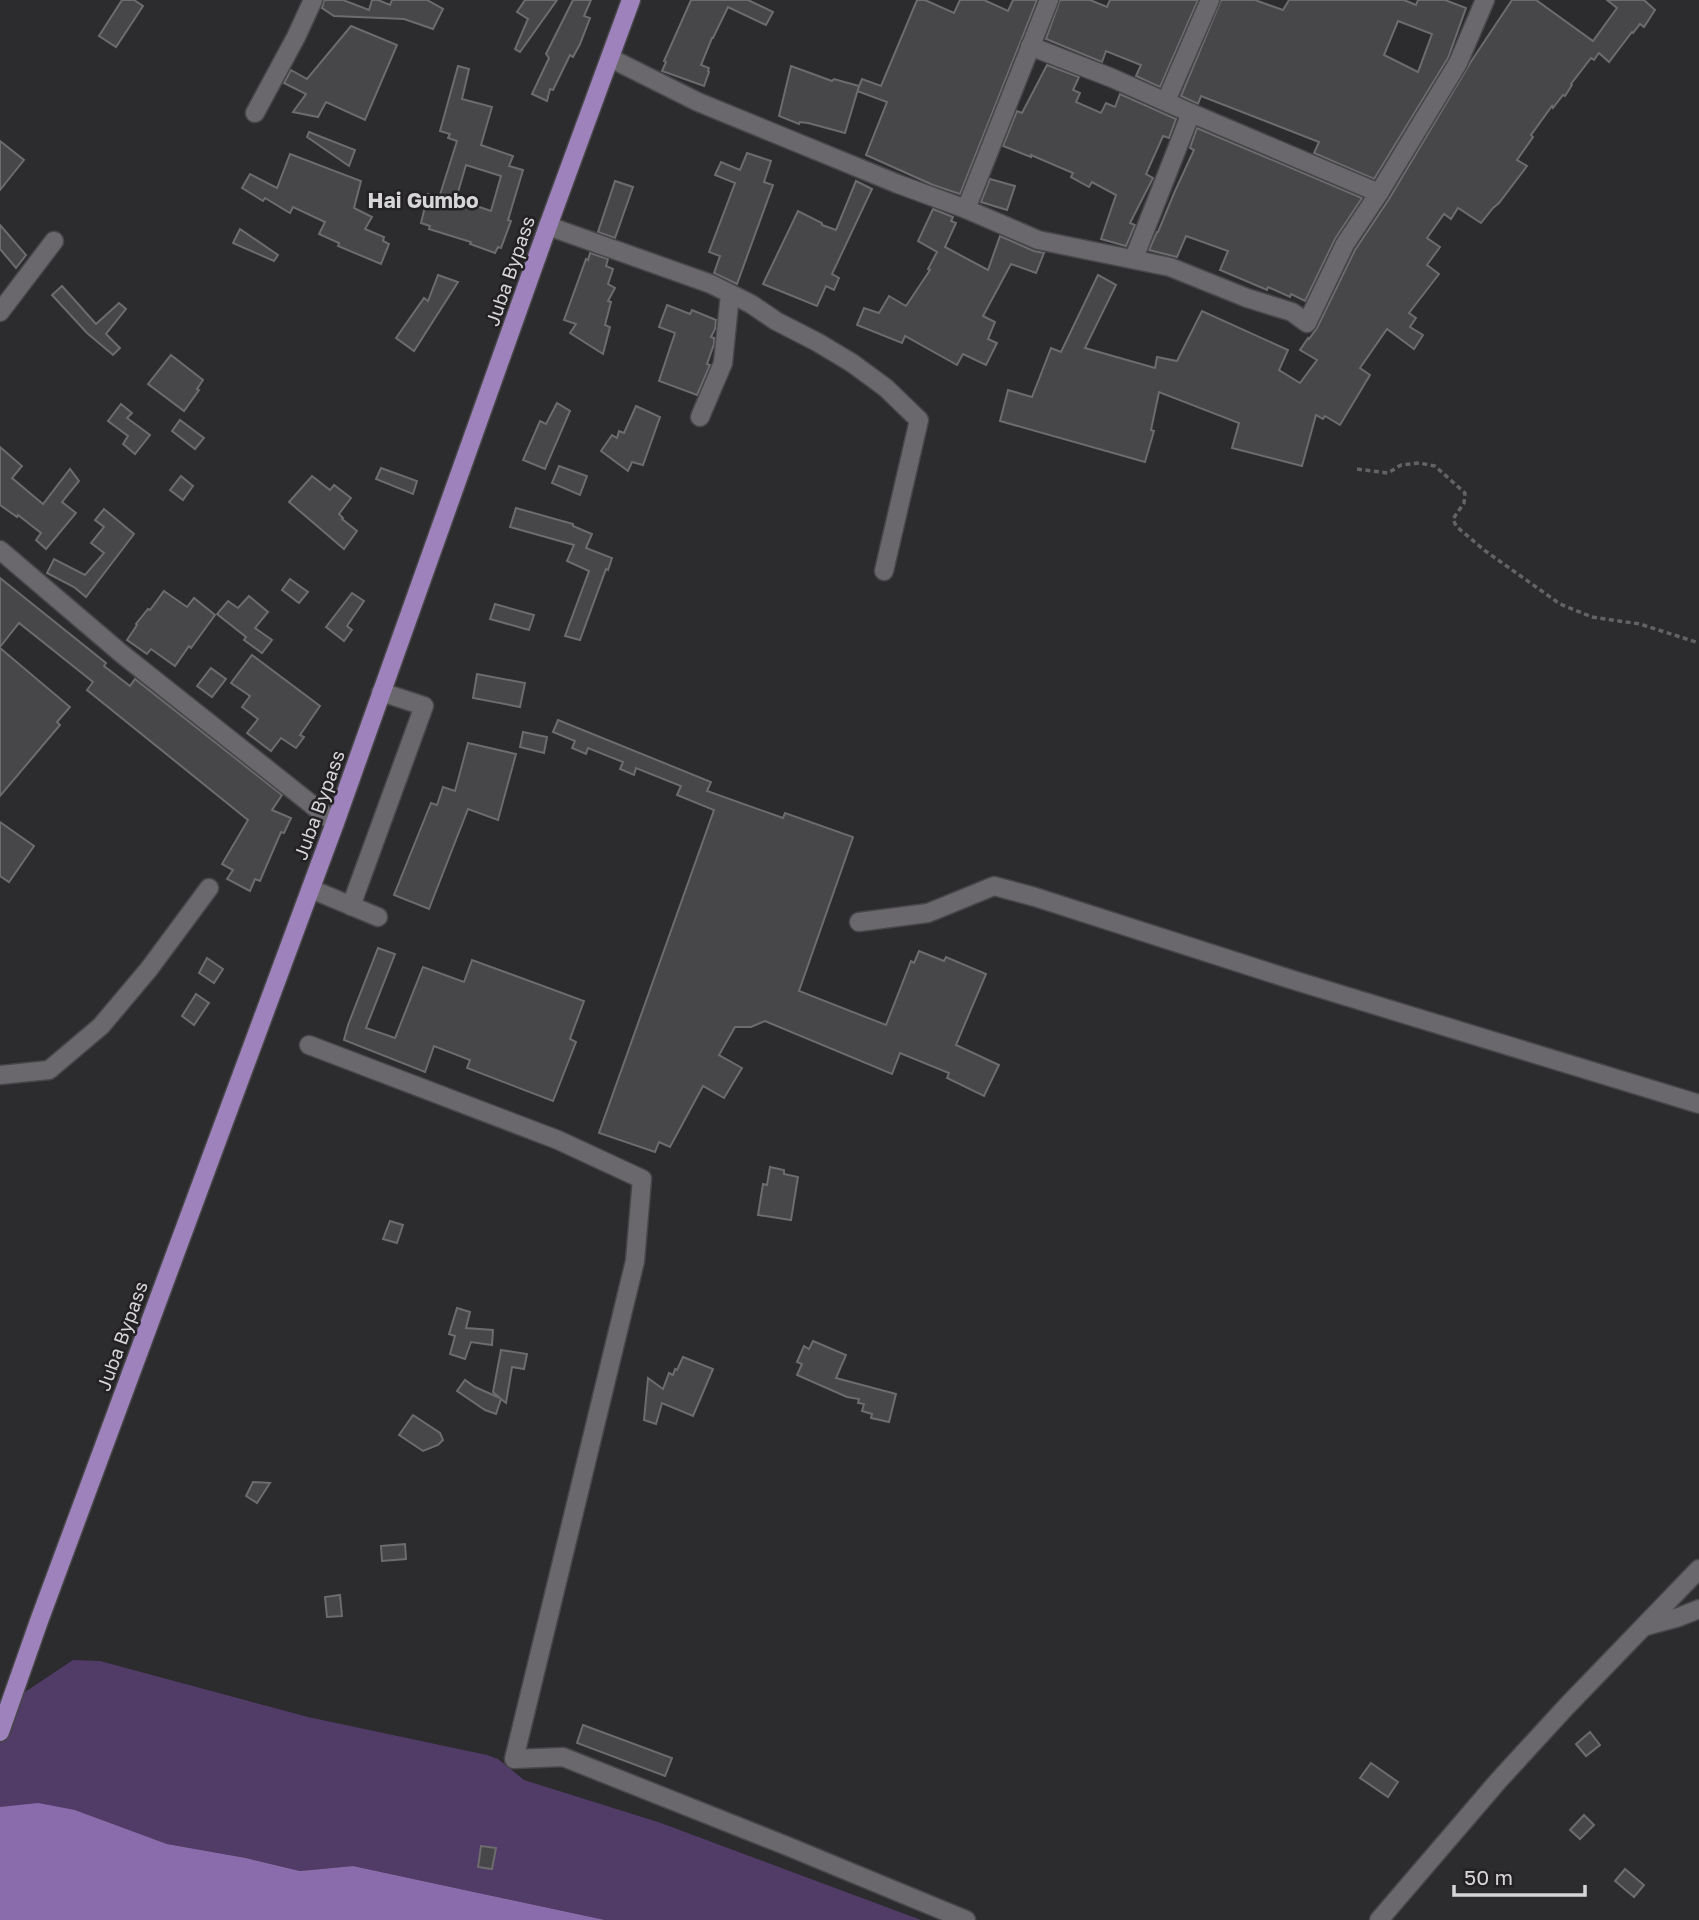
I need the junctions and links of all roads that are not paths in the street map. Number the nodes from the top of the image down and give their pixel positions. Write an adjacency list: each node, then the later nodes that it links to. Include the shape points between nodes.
1 (313, 0): 9 (street)
2 (631, 0): 7 (main road, Juba Bypass)
3 (1049, 0): 6 (street)
4 (1210, 0): 8 (street)
5 (1485, 0): 11 (street, via 1458,63)
6 (1030, 46): 8 (street); 12 (street)
7 (610, 58): 12 (street, via 698,102); 13 (main road, Juba Bypass)
8 (1166, 100): 10 (street)
9 (256, 113)
10 (1191, 113): 11 (street); 15 (street)
11 (1379, 193): 15 (street, via 1345,244 1307,323 1292,312)
12 (966, 209): 15 (street, via 1038,240)
13 (548, 226): 16 (street); 21 (main road, Juba Bypass)
14 (54, 241): 17 (street)
15 (1134, 258)
16 (730, 294): 18 (street, via 723,363); 20 (street, via 852,363 919,420)
17 (0, 312)
18 (700, 417)
19 (0, 550): 22 (street, via 122,654)
20 (884, 571)
21 (381, 692): 22 (main road, Juba Bypass); 25 (street, via 424,706)
22 (335, 823): 24 (main road, Juba Bypass)
23 (209, 888): 29 (street, via 101,1026 49,1070)
24 (310, 889): 25 (street); 34 (main road, Juba Bypass)
25 (351, 906): 26 (street)
26 (378, 917)
27 (859, 922): 30 (street, via 928,913 995,886)
28 (309, 1045): 35 (street, via 558,1140 642,1179 635,1261 514,1759 563,1757)
29 (0, 1075)
30 (1699, 1104)
31 (1699, 1569): 33 (street)
32 (1699, 1609): 33 (street)
33 (1644, 1626): 36 (street, via 1499,1780)
34 (0, 1732)
35 (966, 1920)
36 (1379, 1920)

